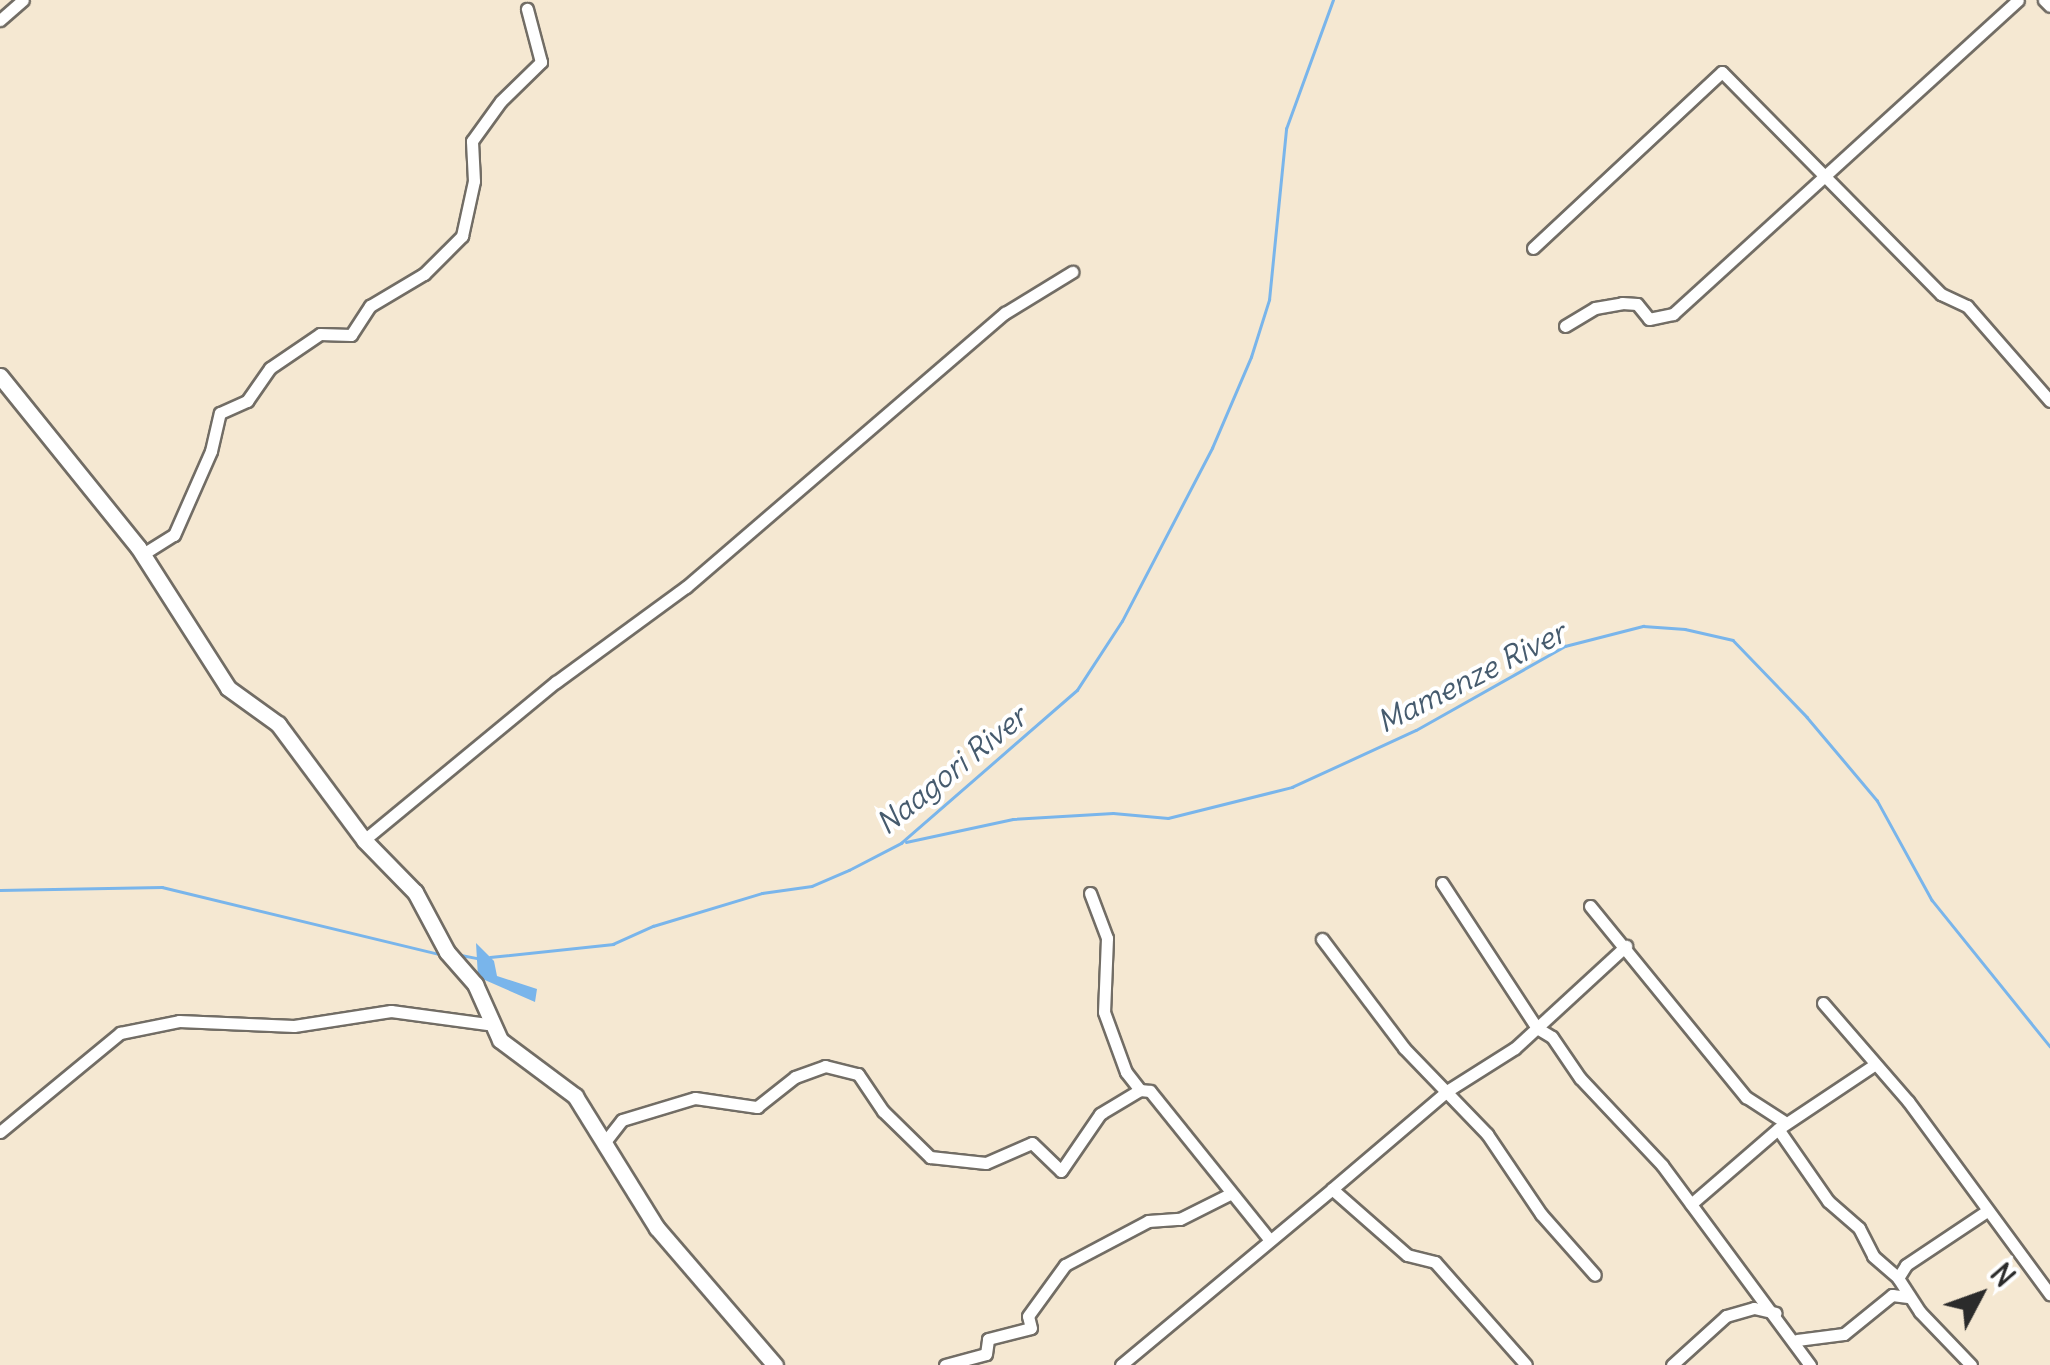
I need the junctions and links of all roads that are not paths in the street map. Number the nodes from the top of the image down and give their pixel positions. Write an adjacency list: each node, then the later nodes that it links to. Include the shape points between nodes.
1 (24, 0): 6 (street)
2 (2018, 0): 7 (street)
3 (2044, 0): 4 (street)
4 (2050, 6)
5 (527, 10): 13 (street, via 541,62 501,100 472,141 474,181 462,236 424,274 370,306 351,335 320,334 270,368 247,401 220,413 174,535)
6 (0, 20)
7 (1826, 177): 8 (street, via 1722,72); 10 (street, via 1673,314 1649,318 1637,304 1622,302); 12 (street, via 1942,294 1968,306)
8 (1533, 248)
9 (1072, 272): 14 (street, via 1006,313 686,588 556,682)
10 (1566, 326)
11 (0, 376): 13 (street)
12 (2050, 401)
13 (142, 554): 14 (street, via 228,688 278,724)
14 (364, 840): 21 (street, via 415,892 447,952 475,984)
15 (1442, 883): 22 (street)
16 (1090, 892): 24 (street, via 1107,938 1104,1012 1126,1072)
17 (1590, 906): 19 (street)
18 (1322, 939): 25 (street, via 1404,1048)
19 (1626, 946): 22 (street); 26 (street, via 1746,1098)
20 (1824, 1003): 23 (street)
21 (488, 1024): 27 (street, via 440,1013 380,1012 294,1026 180,1021 120,1033); 28 (street, via 575,1096)
22 (1537, 1028): 25 (street); 31 (street, via 1552,1037)
23 (1874, 1065): 26 (street); 32 (street)
24 (1140, 1090): 28 (street, via 1100,1114 1061,1170 1032,1144 986,1163 930,1157 883,1111 858,1074 825,1066 795,1077 757,1107 696,1098 622,1120); 30 (street, via 1150,1091)
25 (1447, 1091): 29 (street); 34 (street)
26 (1780, 1125): 31 (street); 35 (street, via 1828,1200)
27 (0, 1132)
28 (604, 1142): 40 (street, via 657,1228)
29 (1332, 1188): 33 (street); 43 (street, via 1407,1255 1435,1262)
30 (1230, 1194): 33 (street); 41 (street, via 1180,1219 1148,1221 1065,1265 1028,1316 1030,1328 988,1339 986,1354)
31 (1690, 1204): 38 (street)
32 (1988, 1211): 35 (street, via 1906,1265); 36 (street)
33 (1270, 1238): 42 (street)
34 (1595, 1275)
35 (1898, 1278): 37 (street)
36 (2050, 1294)
37 (1908, 1297): 39 (street, via 1892,1295 1844,1334); 46 (street)
38 (1775, 1314): 39 (street); 44 (street, via 1754,1308 1726,1316)
39 (1797, 1340): 45 (street)
40 (769, 1364)
41 (945, 1365)
42 (1121, 1365)
43 (1526, 1365)
44 (1672, 1365)
45 (1810, 1365)
46 (1971, 1365)

